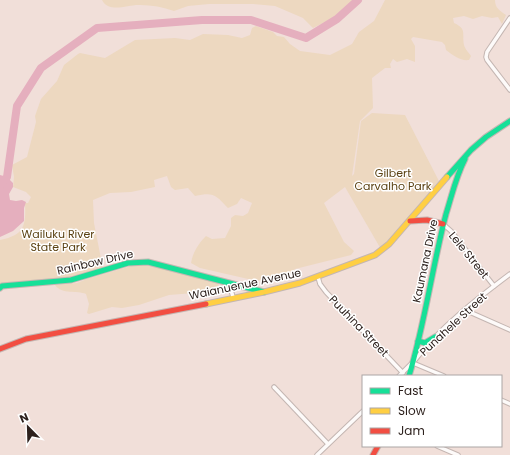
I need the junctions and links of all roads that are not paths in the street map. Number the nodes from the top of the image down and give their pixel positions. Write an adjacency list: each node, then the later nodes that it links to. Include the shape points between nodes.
1 (510, 18): 2 (street, via 486,57)
2 (510, 90)
3 (510, 121): 4 (street, Waianuenue Avenue, via 486,137)
4 (469, 153): 5 (street, Waianuenue Avenue); 6 (street, Kaumana Drive, via 462,164)
5 (410, 221): 6 (street, via 422,219); 8 (street, Waianuenue Avenue, via 389,245 375,255)
6 (443, 224): 10 (street, Lele Street); 17 (street, Kaumana Drive)
7 (510, 274): 10 (street, Punahele Street)
8 (318, 278): 12 (street, Waianuenue Avenue); 20 (street, Puuhina Street, via 326,292)
9 (228, 282): 11 (street, Rainbow Drive, via 157,263 138,262 71,280); 12 (street, Rainbow Drive); 13 (street)
10 (494, 286): 14 (street, Punahele Street)
11 (0, 288)
12 (264, 292): 13 (street, Waianuenue Avenue)
13 (233, 297): 18 (street, Waianuenue Avenue, via 26,340)
14 (465, 310): 15 (street); 16 (street, Punahele Street)
15 (510, 330)
16 (435, 337): 17 (street, via 426,344); 19 (street, Punahele Street)
17 (418, 342): 19 (street, Kaumana Drive)
18 (0, 349)
19 (413, 363): 20 (street, Punahele Street); 22 (street, Kaumana Drive); 23 (street)
20 (403, 372): 21 (street, Punahele Street)
21 (400, 375)
22 (409, 375)
23 (442, 375)
24 (274, 387): 26 (street)
25 (362, 412): 26 (street)
26 (328, 444): 28 (street)
27 (440, 447): 29 (street)
28 (317, 455)
29 (458, 455)

